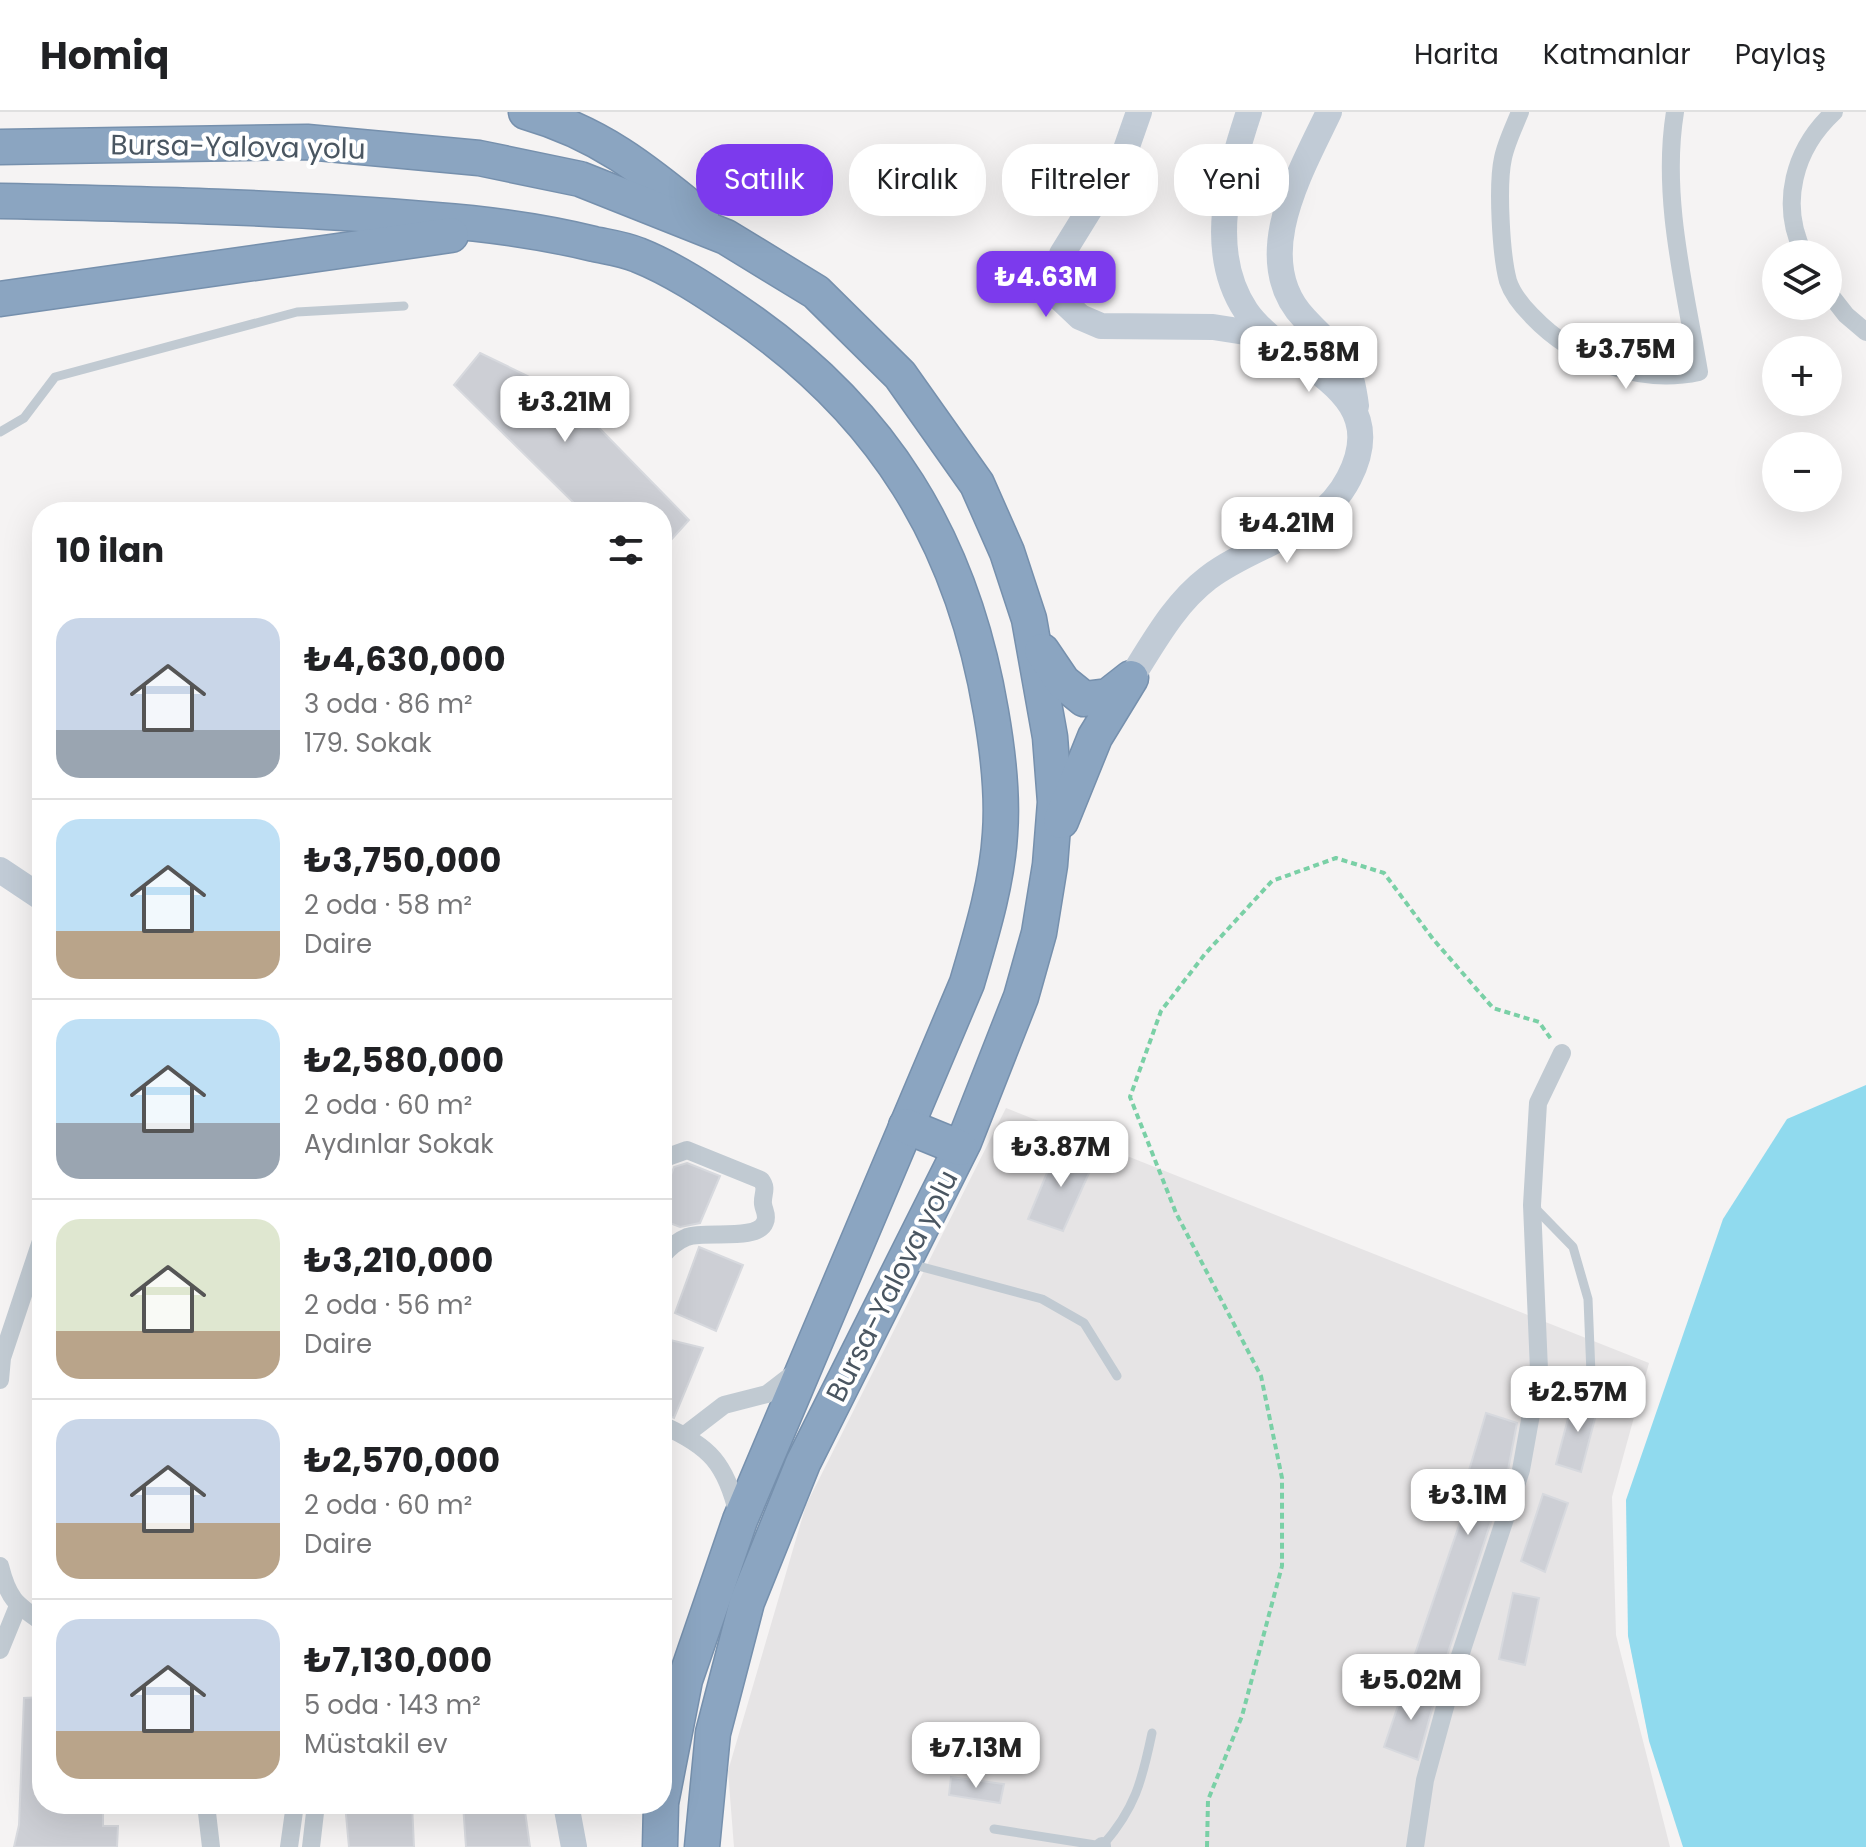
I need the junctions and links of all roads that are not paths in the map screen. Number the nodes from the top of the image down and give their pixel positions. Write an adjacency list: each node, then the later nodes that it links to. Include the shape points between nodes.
1 (526, 112): 11 (highway, via 636,162)
2 (1139, 112): 17 (street, via 1125,152 1062,254 1055,286 1061,299 1080,317 1101,326 1213,327 1264,337)
3 (1249, 112): 17 (street, via 1227,184 1227,253 1246,311)
4 (1329, 112): 18 (street, via 1285,218 1281,264 1297,309 1331,341 1347,366)
5 (1520, 112): 6 (street, via 1500,175 1508,282 1524,308 1582,356 1674,377 1699,372 1677,240 1671,149)
6 (1675, 112)
7 (1834, 112): 12 (street, via 1815,133 1792,182 1791,210)
8 (0, 147): 11 (highway, Bursa-Yalova yolu, via 307,142 479,158 580,179)
9 (0, 201): 10 (highway, Bursa-Yalova yolu, via 201,205)
10 (510, 226): 13 (highway); 26 (highway, Bursa-Yalova yolu, via 636,254 703,289 773,337 835,391 881,444 950,560 986,685 998,754 1000,834 987,914 967,983)
11 (726, 237): 20 (highway, Bursa-Yalova yolu, via 816,292 900,375 977,484 1007,552)
12 (1800, 240)
13 (0, 299)
14 (404, 306): 19 (lane, via 297,312 55,377 24,418)
15 (1842, 310): 16 (street)
16 (1866, 332)
17 (1284, 347): 18 (street, via 1332,380)
18 (1358, 421): 21 (street, via 1355,461 1334,500 1292,534 1220,569 1194,590)
19 (0, 432)
20 (1033, 636): 21 (highway, via 1063,682 1084,699 1108,696); 22 (highway, Bursa-Yalova yolu, via 1050,737 1055,802)
21 (1131, 678): 22 (highway, via 1095,737)
22 (1051, 848): 27 (highway, Bursa-Yalova yolu, via 1039,933 1021,997)
23 (0, 870): 24 (street)
24 (32, 891)
25 (1562, 1053): 29 (street, via 1538,1103)
26 (906, 1126): 27 (highway); 33 (highway, Bursa-Yalova yolu)
27 (960, 1148): 31 (highway, Bursa-Yalova yolu)
28 (672, 1155): 30 (street, via 687,1150 761,1180 766,1217 752,1234 700,1234)
29 (1532, 1205): 34 (lane, via 1573,1247 1588,1299); 59 (street, via 1539,1370 1521,1470 1454,1674 1425,1780)
30 (672, 1248)
31 (904, 1262): 35 (lane, via 1042,1299 1084,1323); 58 (highway, Bursa-Yalova yolu, via 803,1463 747,1602 713,1733)
32 (32, 1268): 36 (street, via 2,1358)
33 (806, 1362): 38 (street, via 767,1394 724,1405); 39 (highway, Bursa-Yalova yolu)
34 (1591, 1374)
35 (1117, 1376)
36 (0, 1380)
37 (672, 1429): 38 (street)
38 (685, 1435): 39 (street, via 720,1463)
39 (740, 1520): 45 (highway, Bursa-Yalova yolu, via 685,1680)
40 (0, 1566): 41 (street, via 6,1590)
41 (18, 1606): 42 (street); 43 (street)
42 (32, 1615)
43 (0, 1650)
44 (1152, 1733): 52 (lane, via 1128,1814)
45 (672, 1747)
46 (207, 1814): 53 (street)
47 (294, 1814): 54 (street)
48 (315, 1814): 55 (street)
49 (568, 1814): 56 (street)
50 (661, 1814): 57 (highway)
51 (994, 1829): 52 (lane)
52 (1102, 1846)
53 (211, 1847)
54 (289, 1847)
55 (311, 1847)
56 (574, 1847)
57 (660, 1847)
58 (702, 1847)
59 (1415, 1847)

